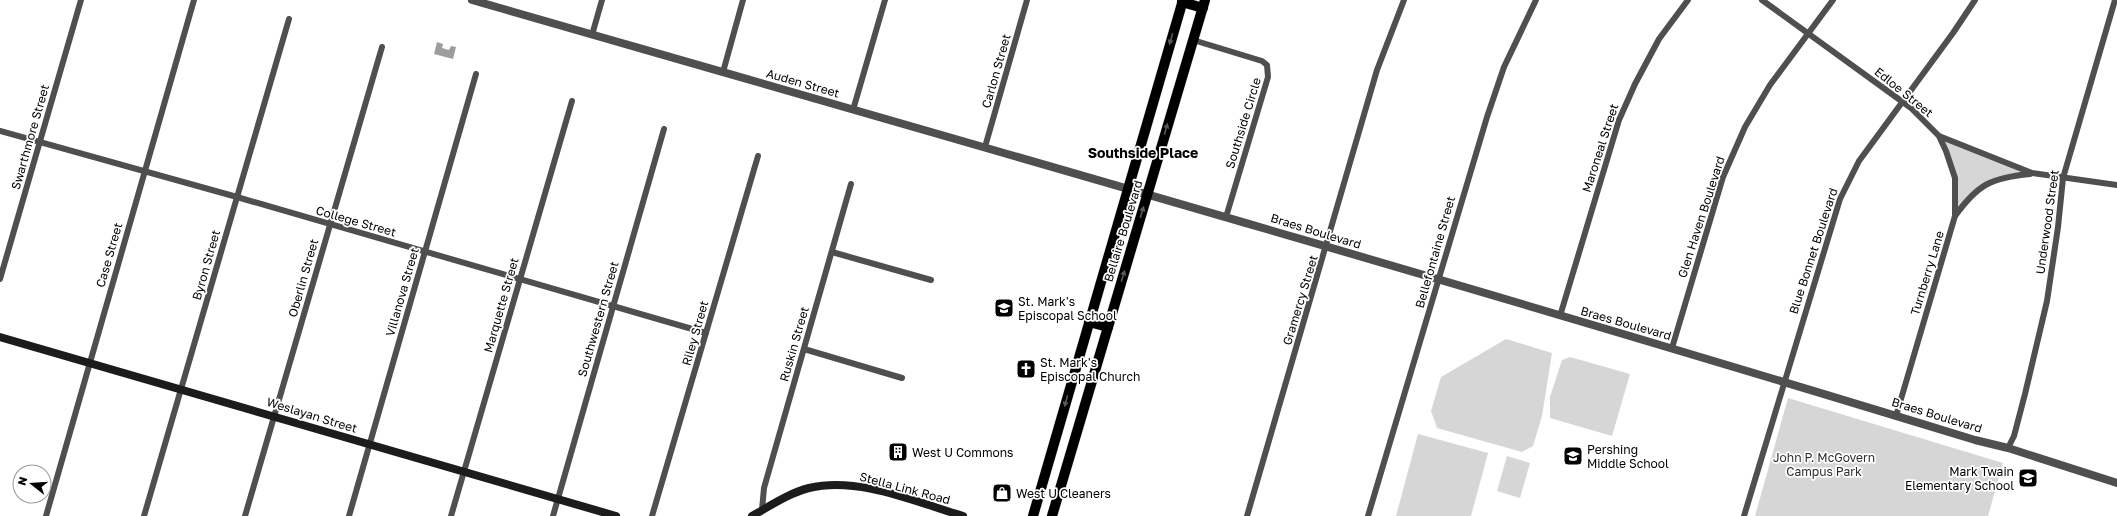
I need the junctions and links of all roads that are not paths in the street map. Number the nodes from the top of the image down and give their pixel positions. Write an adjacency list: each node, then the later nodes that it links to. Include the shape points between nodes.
1 (81, 0): 30 (street, Swarthmore Street)
2 (194, 0): 33 (street, Case Street)
3 (472, 0): 19 (street, Auden Street)
4 (602, 0): 19 (street)
5 (743, 0): 22 (street)
6 (885, 0): 26 (street)
7 (1027, 0): 31 (street, Carlon Street)
8 (1404, 0): 44 (street, Gramercy Street, via 1377,70)
9 (1536, 0): 50 (street, Bellefontaine Street, via 1502,74 1487,117)
10 (1688, 0): 52 (street, Maroneal Street, via 1659,39 1619,120)
11 (1762, 0): 18 (street, Edloe Street)
12 (1833, 0): 18 (street, Glen Haven Boulevard)
13 (1975, 0): 25 (street, Blue Bonnet Boulevard)
14 (2115, 0): 35 (street, Underwood Street)
15 (1183, 1): 16 (main road); 38 (main road, Bellaire Boulevard, one-way to 38)
16 (1204, 4): 20 (main road, Bellaire Boulevard)
17 (289, 19): 40 (street, Byron Street)
18 (1808, 33): 25 (street, Edloe Street); 57 (street, Glen Haven Boulevard, via 1770,85 1745,127 1723,177)
19 (592, 35): 22 (street, Auden Street)
20 (1193, 40): 39 (main road, Bellaire Boulevard, one-way to 20); 42 (street, Southside Circle, via 1262,61 1268,71)
21 (382, 47): 43 (street, Oberlin Street)
22 (723, 72): 26 (street, Auden Street)
23 (476, 74): 46 (street, Villanova Street)
24 (572, 101): 48 (street, Marquette Street)
25 (1902, 102): 29 (street, Edloe Street); 61 (street, Blue Bonnet Boulevard, via 1859,161 1840,199)
26 (853, 110): 31 (street, Auden Street)
27 (664, 129): 51 (street, Southwestern Street)
28 (0, 131): 30 (street, College Street)
29 (1939, 136): 34 (street, Edloe Street); 41 (street, Turnberry Lane, via 1955,178)
30 (40, 144): 33 (street, College Street); 47 (street, Swarthmore Street)
31 (985, 147): 38 (street, Auden Street)
32 (758, 156): 55 (street, Riley Street)
33 (145, 171): 40 (street, College Street); 59 (street, Case Street)
34 (2032, 173): 35 (street, Edloe Street); 41 (street, via 2006,176 1985,185 1969,196)
35 (2063, 178): 37 (street, Edloe Street); 67 (street, Underwood Street, via 2045,308 2014,436)
36 (851, 184): 45 (street, Ruskin Street)
37 (2117, 186)
38 (1128, 188): 39 (street, Braes Boulevard); 53 (main road, Bellaire Boulevard)
39 (1147, 194): 42 (street, Braes Boulevard); 54 (main road, Bellaire Boulevard, one-way to 39)
40 (237, 197): 43 (street, College Street); 62 (street, Byron Street)
41 (1955, 216): 64 (street, Turnberry Lane)
42 (1226, 217): 44 (street, Braes Boulevard)
43 (330, 225): 46 (street, College Street); 63 (street, Oberlin Street)
44 (1327, 248): 50 (street, Braes Boulevard); 85 (street, Gramercy Street)
45 (832, 252): 49 (street); 58 (street, Ruskin Street)
46 (425, 253): 48 (street, College Street); 65 (street, Villanova Street)
47 (0, 279)
48 (520, 279): 51 (street, College Street); 69 (street, Marquette Street)
49 (931, 280)
50 (1439, 280): 52 (street, Braes Boulevard); 86 (street, Bellefontaine Street)
51 (613, 306): 55 (street, College Street); 71 (street, Southwestern Street)
52 (1560, 316): 57 (street, Braes Boulevard)
53 (1089, 322): 54 (main road); 66 (main road, Bellaire Boulevard, one-way to 66)
54 (1108, 327): 68 (main road, Bellaire Boulevard)
55 (706, 333): 80 (street, Riley Street)
56 (0, 337): 59 (main road, Weslayan Street)
57 (1672, 348): 61 (street, Braes Boulevard)
58 (804, 349): 60 (street); 72 (street, Ruskin Street, via 764,488)
59 (90, 363): 62 (main road, Weslayan Street); 73 (street, Case Street)
60 (902, 378)
61 (1784, 382): 64 (street, Braes Boulevard); 87 (street, Blue Bonnet Boulevard)
62 (181, 389): 63 (main road, Weslayan Street); 74 (street, Byron Street)
63 (274, 416): 65 (main road, Weslayan Street); 75 (street, Oberlin Street)
64 (1896, 416): 67 (street, Braes Boulevard)
65 (369, 446): 69 (main road, Weslayan Street); 76 (street, Villanova Street)
66 (1053, 447): 68 (main road); 83 (main road, Bellaire Boulevard)
67 (2008, 448): 70 (street, Braes Boulevard)
68 (1071, 452): 84 (main road, Bellaire Boulevard)
69 (463, 472): 71 (main road, Weslayan Street); 77 (street, Marquette Street)
70 (2117, 483)
71 (558, 498): 78 (street, Southwestern Street); 79 (main road, Weslayan Street)
72 (762, 510): 81 (main road, Stella Link Road); 82 (main road, Stella Link Road, via 808,488 846,485 880,491)
73 (46, 516)
74 (144, 516)
75 (245, 516)
76 (349, 516)
77 (450, 516)
78 (553, 516)
79 (616, 516)
80 (652, 516)
81 (752, 516)
82 (963, 516)
83 (1033, 516)
84 (1052, 516)
85 (1247, 516)
86 (1368, 516)
87 (1744, 516)

